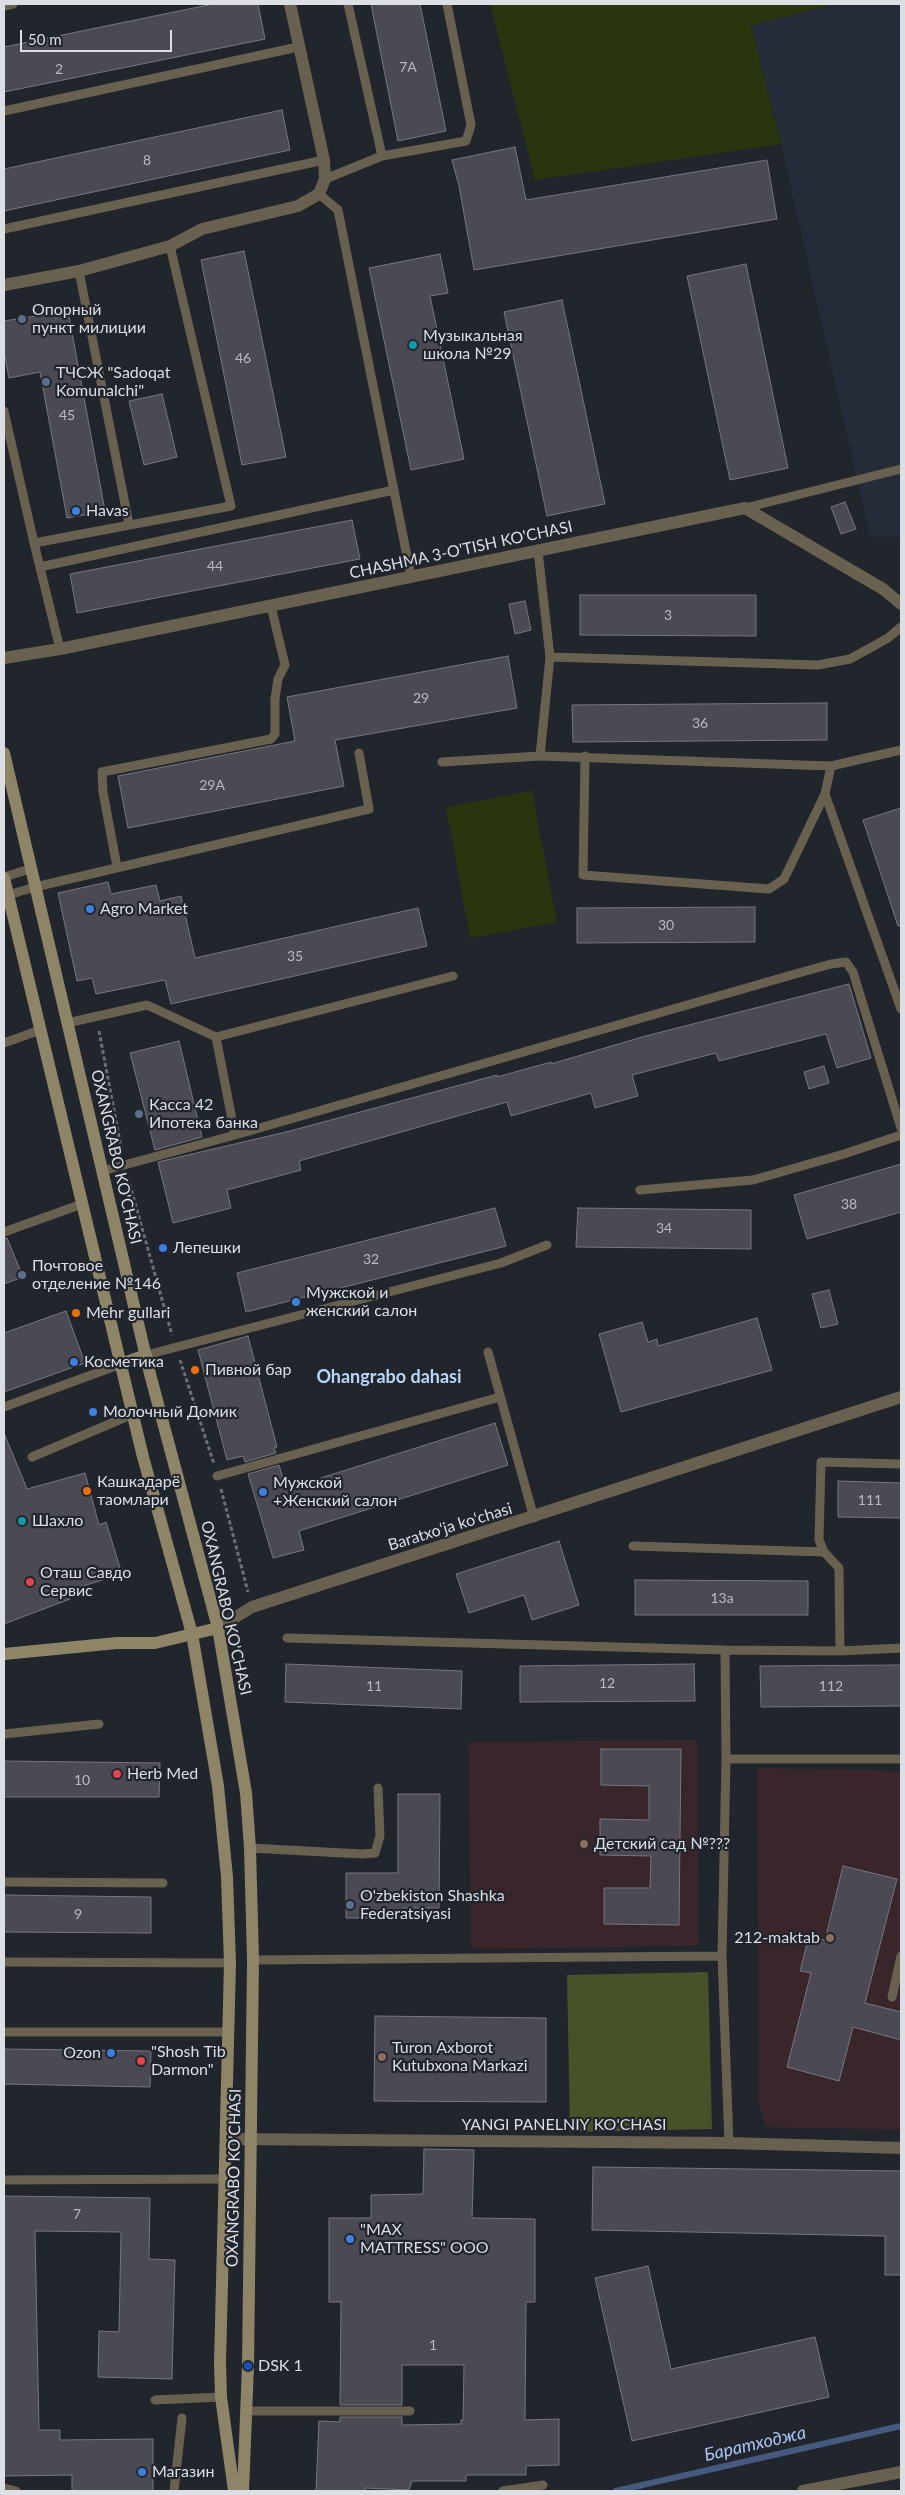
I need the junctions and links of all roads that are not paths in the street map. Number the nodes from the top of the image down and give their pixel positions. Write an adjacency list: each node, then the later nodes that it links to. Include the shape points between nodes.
1 (13, 4): 5 (lane)
2 (290, 4): 6 (street)
3 (348, 4): 8 (lane)
4 (447, 4): 8 (lane, via 471,125 466,141)
5 (4, 6)
6 (298, 47): 7 (lane); 9 (street)
7 (4, 112)
8 (382, 156): 10 (lane)
9 (324, 160): 10 (street); 12 (lane)
10 (325, 179): 11 (street)
11 (319, 194): 13 (street, via 298,206 202,230); 18 (lane, via 338,210)
12 (4, 228)
13 (170, 246): 14 (street); 20 (lane, via 231,506)
14 (79, 271): 15 (street); 20 (lane)
15 (4, 285)
16 (4, 411): 21 (lane)
17 (901, 469): 19 (lane)
18 (394, 490): 23 (lane); 24 (lane)
19 (744, 508): 22 (street, CHASHMA 3-O'TISH KO'CHASI); 25 (street, via 883,589)
20 (129, 524): 21 (lane)
21 (34, 543): 23 (lane)
22 (538, 551): 24 (street, CHASHMA 3-O'TISH KO'CHASI); 30 (lane)
23 (40, 567): 28 (lane)
24 (411, 576): 26 (street, CHASHMA 3-O'TISH KO'CHASI)
25 (901, 604)
26 (271, 606): 28 (street, CHASHMA 3-O'TISH KO'CHASI); 39 (lane, via 285,665 278,679 275,699 275,734 271,739 102,772)
27 (901, 627): 30 (lane, via 850,659 818,665)
28 (60, 649): 29 (street, CHASHMA 3-O'TISH KO'CHASI)
29 (4, 658)
30 (550, 658): 34 (lane)
31 (901, 750): 37 (lane)
32 (4, 753): 40 (main road, OXANGRABO KO'CHASI)
33 (359, 753): 39 (lane, via 369,809)
34 (540, 756): 35 (lane); 36 (lane)
35 (585, 756): 37 (lane); 38 (lane, via 583,875 769,889 784,878)
36 (442, 762)
37 (831, 766): 38 (lane)
38 (824, 794): 45 (lane)
39 (118, 867): 42 (lane)
40 (30, 869): 41 (lane); 42 (main road, OXANGRABO KO'CHASI)
41 (4, 877): 43 (main road, OXANGRABO KO'CHASI)
42 (34, 887): 43 (lane); 46 (main road, OXANGRABO KO'CHASI)
43 (8, 896): 47 (main road, OXANGRABO KO'CHASI)
44 (453, 976): 48 (lane)
45 (901, 1010)
46 (67, 1023): 48 (lane, via 147,1005); 53 (main road, OXANGRABO KO'CHASI)
47 (40, 1030): 49 (lane); 55 (main road, OXANGRABO KO'CHASI)
48 (216, 1037): 51 (lane)
49 (4, 1043)
50 (901, 1128): 51 (lane, via 853,972 846,962)
51 (236, 1135): 53 (lane)
52 (901, 1135): 54 (lane, via 753,1180)
53 (102, 1171): 59 (main road, OXANGRABO KO'CHASI)
54 (640, 1190)
55 (82, 1204): 56 (lane); 60 (main road, OXANGRABO KO'CHASI)
56 (4, 1232)
57 (547, 1245): 59 (lane, via 501,1263)
58 (488, 1352): 61 (lane)
59 (146, 1355): 60 (main road); 71 (main road, OXANGRABO KO'CHASI)
60 (121, 1364): 63 (lane); 64 (main road, OXANGRABO KO'CHASI)
61 (500, 1397): 67 (lane); 68 (lane)
62 (901, 1398): 68 (street, Baratxoʻja koʻchasi)
63 (4, 1407)
64 (133, 1414): 65 (lane); 72 (main road, OXANGRABO KO'CHASI)
65 (32, 1457)
66 (901, 1464): 70 (lane, via 821,1462 819,1540)
67 (218, 1476)
68 (534, 1518): 71 (street, Baratxoʻja koʻchasi, via 252,1607)
69 (633, 1546): 70 (lane)
70 (824, 1552): 76 (lane, via 839,1568)
71 (218, 1628): 72 (main road, Baratxoʻja koʻchasi); 83 (main road, OXANGRABO KO'CHASI, via 239,1741)
72 (192, 1634): 77 (main road, Baratxoʻja koʻchasi, via 155,1643 117,1642); 90 (main road, OXANGRABO KO'CHASI, via 218,1786 227,1877)
73 (287, 1638): 75 (lane)
74 (901, 1648): 76 (lane)
75 (725, 1650): 76 (lane); 80 (lane)
76 (840, 1651)
77 (4, 1654)
78 (99, 1724): 79 (lane)
79 (4, 1734)
80 (726, 1759): 81 (lane); 86 (lane)
81 (901, 1759)
82 (378, 1788): 83 (lane, via 380,1836 375,1853)
83 (250, 1848): 88 (main road, OXANGRABO KO'CHASI)
84 (4, 1882): 85 (lane)
85 (162, 1883)
86 (722, 1956): 88 (lane); 96 (lane)
87 (901, 1956): 91 (lane)
88 (253, 1960): 95 (main road, OXANGRABO KO'CHASI)
89 (4, 1962): 90 (lane)
90 (230, 1963): 93 (main road, OXANGRABO KO'CHASI)
91 (892, 1997)
92 (4, 2032): 93 (lane)
93 (228, 2032): 94 (main road, OXANGRABO KO'CHASI)
94 (226, 2139): 95 (street, YANGI PANELNIY KO'CHASI); 98 (main road, OXANGRABO KO'CHASI)
95 (250, 2140): 96 (street, YANGI PANELNIY KO'CHASI); 102 (main road, OXANGRABO KO'CHASI)
96 (729, 2143): 97 (street, YANGI PANELNIY KO'CHASI)
97 (901, 2148)
98 (225, 2179): 99 (lane); 100 (main road, OXANGRABO KO'CHASI)
99 (4, 2180)
100 (221, 2397): 101 (lane); 111 (main road, OXANGRABO KO'CHASI)
101 (155, 2400)
102 (246, 2411): 103 (lane); 111 (main road, OXANGRABO KO'CHASI)
103 (410, 2411)
104 (182, 2418): 109 (lane)
105 (901, 2472): 113 (street)
106 (544, 2485): 112 (lane)
107 (4, 2488): 108 (lane)
108 (16, 2491)
109 (174, 2491)
110 (226, 2491): 111 (lane)
111 (238, 2491)
112 (503, 2491)
113 (803, 2491)

